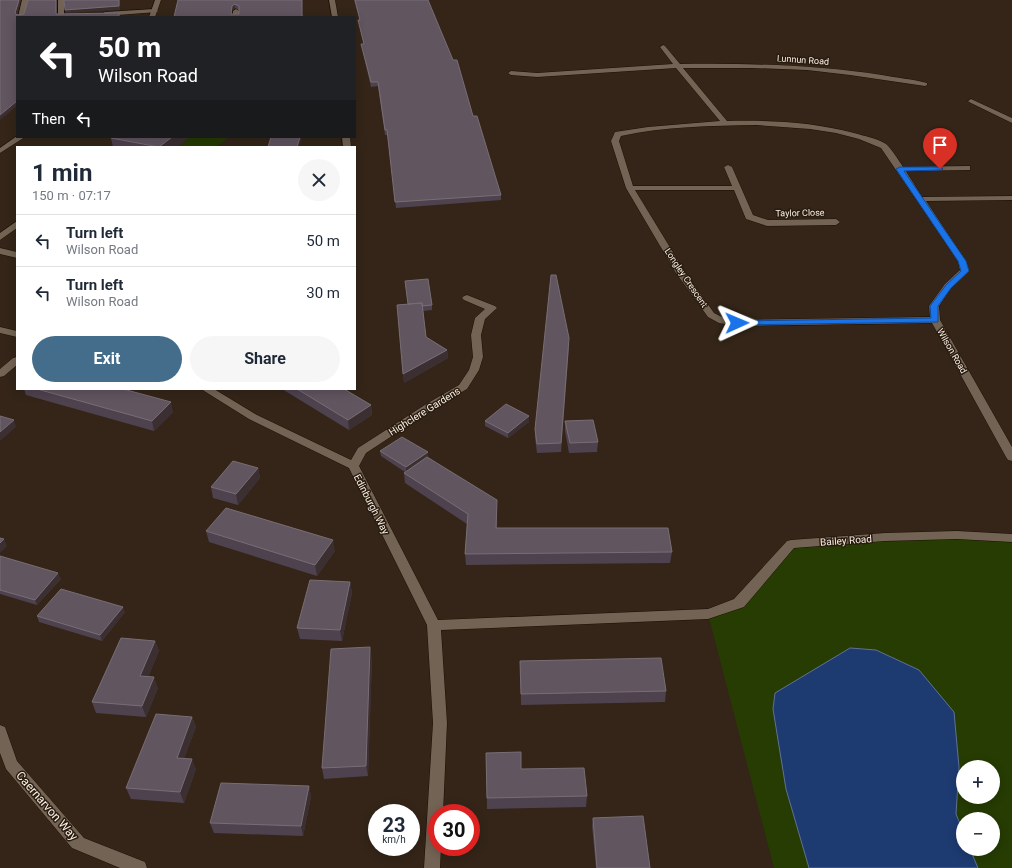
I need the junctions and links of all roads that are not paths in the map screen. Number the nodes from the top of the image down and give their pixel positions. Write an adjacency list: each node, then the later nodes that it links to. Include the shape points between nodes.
1 (25, 0): 7 (street)
2 (61, 0): 8 (street)
3 (158, 0): 6 (street)
4 (332, 0): 9 (street)
5 (100, 14): 6 (street)
6 (153, 14)
7 (21, 16)
8 (61, 16)
9 (335, 16)
10 (664, 48): 11 (street)
11 (678, 66): 12 (street, Lunnun Road, via 537,75); 13 (street, Lunnun Road, via 788,67); 16 (street)
12 (512, 73)
13 (925, 84)
14 (972, 100): 15 (street)
15 (1012, 121)
16 (724, 122): 21 (street, Wilson Road, via 802,126 848,132 884,146); 22 (street, Longley Crescent, via 642,129 618,134 615,141)
17 (20, 138): 18 (street)
18 (0, 150)
19 (728, 167): 23 (street, Taylor Close)
20 (967, 168): 21 (street)
21 (900, 169): 25 (street, Wilson Road)
22 (630, 188): 23 (street); 32 (street, Longley Crescent, via 681,273 711,315 722,321 737,323)
23 (737, 188): 26 (street, Taylor Close, via 749,217 767,223)
24 (1012, 198): 25 (street)
25 (920, 199): 32 (street, Wilson Road, via 962,261 965,271 948,286 934,306)
26 (836, 222)
27 (16, 225): 28 (street)
28 (0, 237)
29 (0, 251): 30 (street)
30 (16, 255)
31 (467, 298): 40 (street, Highclere Gardens, via 492,308 480,318 476,335 478,357 474,370 463,387 362,451)
32 (935, 320): 38 (street, Wilson Road)
33 (0, 330): 34 (street)
34 (16, 334)
35 (16, 361): 36 (street)
36 (0, 374)
37 (208, 390): 40 (street, Edinburgh Way, via 253,417)
38 (1008, 444): 39 (street, Wilson Road)
39 (1012, 457)
40 (353, 466): 42 (street, Edinburgh Way)
41 (1012, 538): 42 (street, Bailey Road, via 957,535 791,544 739,603 708,614)
42 (434, 625): 45 (street, Edinburgh Way, via 440,723)
43 (1, 734): 44 (street, Caernarvon Way, via 11,764 78,843)
44 (139, 868)
45 (432, 868)

